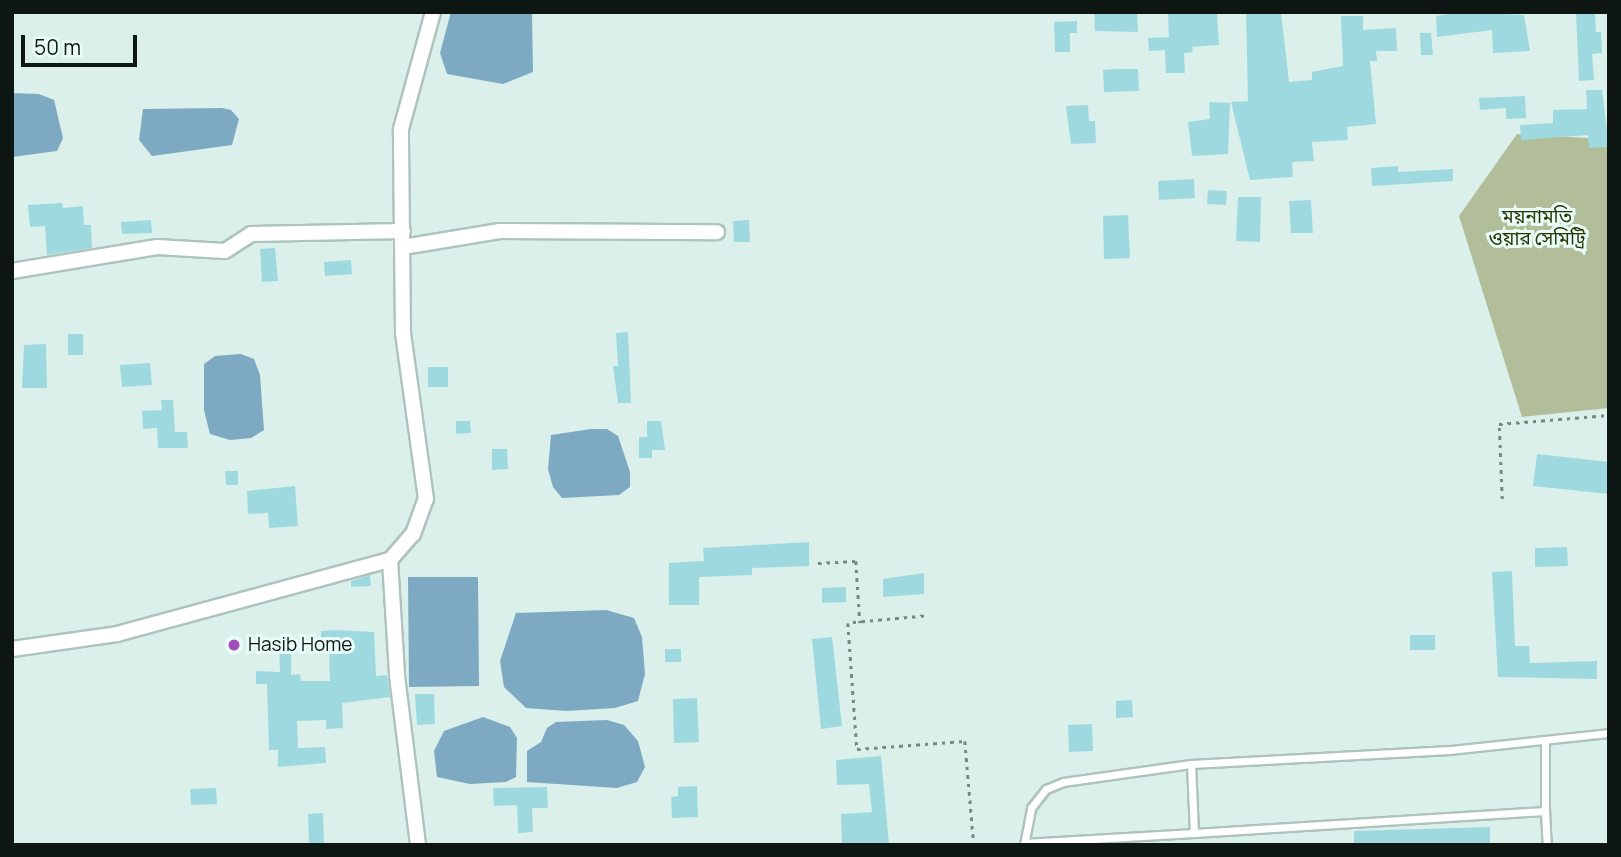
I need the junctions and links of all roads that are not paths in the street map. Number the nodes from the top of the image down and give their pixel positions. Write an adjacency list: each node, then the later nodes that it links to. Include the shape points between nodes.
1 (433, 12): 2 (street, via 401,129)
2 (403, 231): 4 (street); 5 (street, via 251,234 225,251 157,247)
3 (717, 232): 4 (street, via 500,231)
4 (403, 247): 6 (street, via 403,333 426,499 413,534)
5 (12, 271)
6 (390, 560): 7 (street, via 117,634); 14 (street, via 397,676)
7 (12, 649)
8 (1609, 733): 9 (lane)
9 (1545, 742): 10 (lane); 11 (lane)
10 (1191, 764): 12 (lane); 13 (lane, via 1063,782 1046,789 1028,815)
11 (1545, 811): 12 (lane); 15 (lane)
12 (1194, 832): 13 (lane)
13 (1024, 844)
14 (418, 845)
15 (1547, 845)

